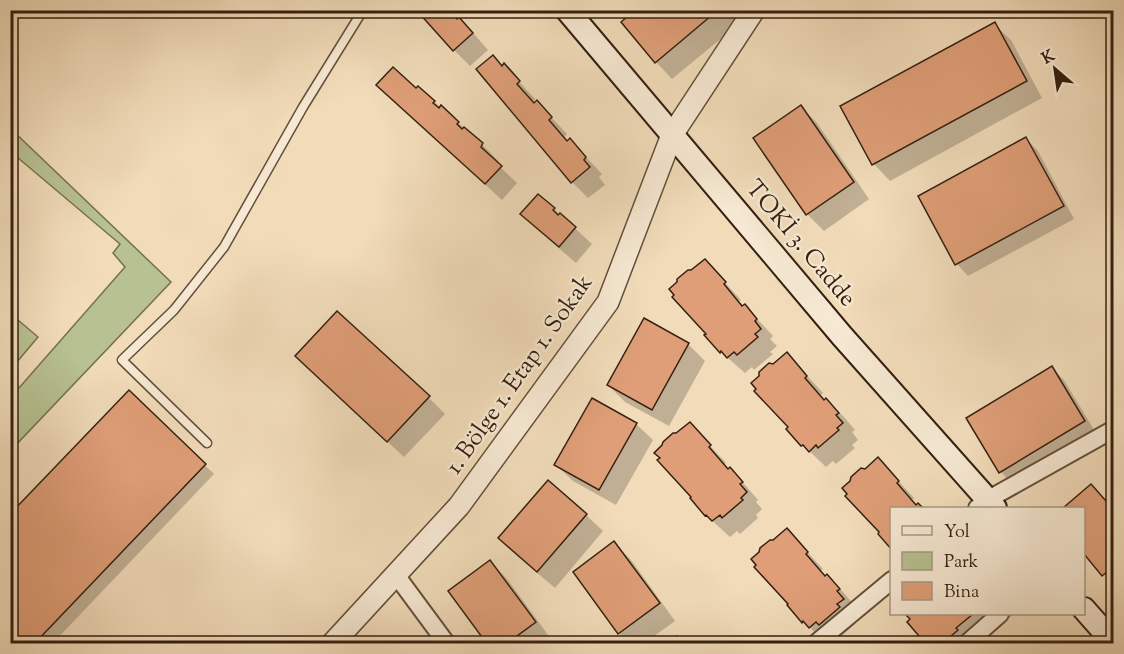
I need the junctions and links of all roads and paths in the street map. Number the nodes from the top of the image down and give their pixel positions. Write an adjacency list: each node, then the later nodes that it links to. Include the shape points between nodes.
1 (363, 10): 6 (lane, via 224,247 174,310 122,360)
2 (567, 10): 4 (main road, TOKİ 3. Cadde)
3 (754, 10): 4 (street, 1. Bölge 1. Etap 1. Sokak)
4 (672, 135): 7 (main road, TOKİ 3. Cadde); 8 (street, 1. Bölge 1. Etap 1. Sokak, via 608,302 459,506)
5 (1113, 429): 7 (street)
6 (207, 442)
7 (986, 506)
8 (396, 575): 13 (street, 1. Bölge 1. Etap 1. Sokak); 14 (street)
9 (890, 581): 15 (street)
10 (1085, 611): 12 (main road)
11 (999, 615): 16 (street)
12 (1113, 643)
13 (332, 644)
14 (447, 644)
15 (815, 644)
16 (966, 644)

